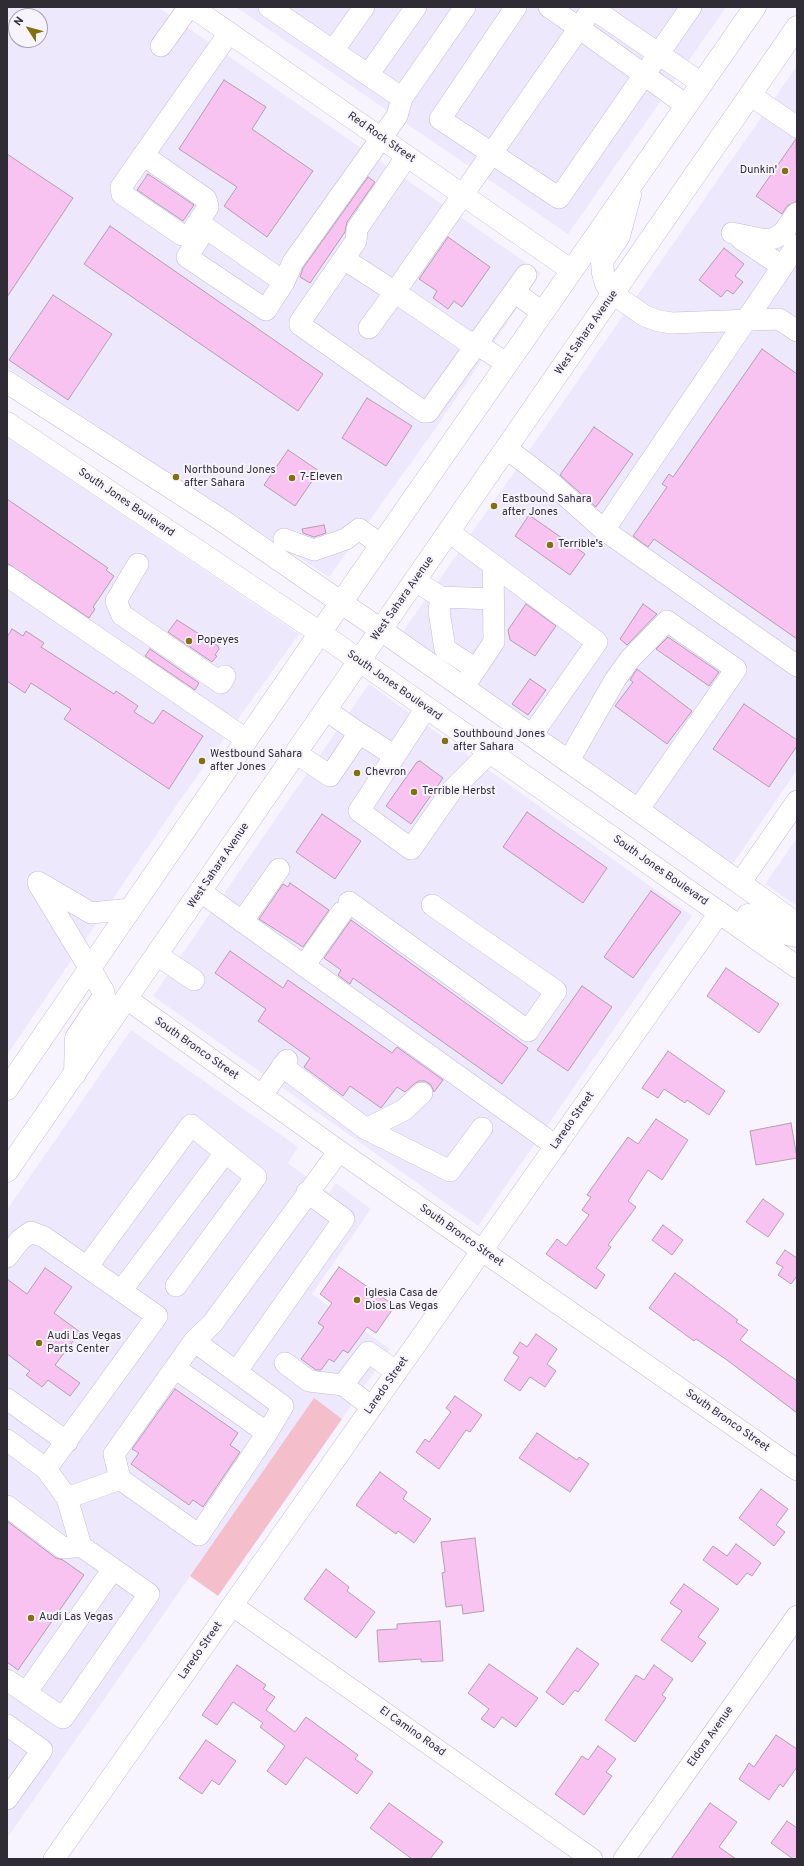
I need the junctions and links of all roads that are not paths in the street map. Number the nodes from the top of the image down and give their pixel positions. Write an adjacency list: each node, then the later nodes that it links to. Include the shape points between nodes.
1 (191, 7): 13 (street, Red Rock Street); 14 (street)
2 (364, 7): 15 (street)
3 (416, 7): 17 (street)
4 (465, 7): 21 (street)
5 (516, 7): 25 (street, via 440,119)
6 (549, 7): 12 (street)
7 (592, 7): 12 (street); 16 (street)
8 (691, 7): 16 (street)
9 (754, 7): 19 (main road)
10 (278, 10): 15 (street)
11 (797, 27): 20 (main road, West Sahara Avenue)
12 (578, 28): 18 (street); 25 (street)
13 (229, 33): 24 (street, Red Rock Street); 26 (street)
14 (161, 46)
15 (334, 51): 17 (street)
16 (658, 54): 18 (street); 19 (street)
17 (368, 75): 21 (street)
18 (644, 75): 22 (street); 25 (street, via 560,198)
19 (701, 83): 22 (main road)
20 (750, 95): 23 (street); 39 (main road, West Sahara Avenue)
21 (402, 98): 24 (street, via 397,116)
22 (686, 105): 28 (main road)
23 (794, 135)
24 (381, 138): 27 (street, Red Rock Street); 36 (street, via 293,262)
25 (492, 154): 29 (street)
26 (143, 155)
27 (407, 156): 29 (street, Red Rock Street); 32 (street, via 358,229 356,241)
28 (634, 180): 34 (main road); 39 (main road, via 619,236 602,261 605,279)
29 (463, 195): 34 (street, Red Rock Street); 37 (street)
30 (797, 213): 33 (street, via 783,233 775,238 762,239 728,230)
31 (797, 245): 33 (street)
32 (344, 259): 37 (street); 44 (street, via 300,325 424,412 430,411)
33 (782, 266): 41 (street)
34 (571, 270): 40 (main road)
35 (526, 275): 38 (street)
36 (284, 282)
37 (395, 292): 42 (street); 44 (street, via 465,340)
38 (514, 292): 40 (street); 44 (street)
39 (613, 294): 41 (street, via 645,316 659,321); 48 (main road, West Sahara Avenue)
40 (542, 312): 45 (main road)
41 (745, 321): 43 (street, via 779,319); 49 (street)
42 (369, 328)
43 (797, 331)
44 (477, 344): 45 (street)
45 (507, 364): 52 (main road)
46 (7, 382): 59 (main road, via 220,519)
47 (7, 423): 61 (main road, South Jones Boulevard)
48 (506, 448): 49 (street, via 549,481); 50 (main road, West Sahara Avenue)
49 (604, 530): 63 (street)
50 (449, 532): 54 (street); 56 (main road, West Sahara Avenue)
51 (284, 539): 52 (street, via 314,550 346,539 359,529)
52 (381, 545): 59 (main road)
53 (138, 564): 65 (street, via 116,601 122,615 221,683)
54 (493, 565): 58 (street); 70 (street, via 597,642)
55 (7, 576): 71 (street)
56 (415, 581): 57 (street); 60 (main road, West Sahara Avenue)
57 (441, 597): 58 (street); 64 (street, via 439,611 445,649)
58 (493, 599): 64 (street, via 494,642)
59 (342, 603): 60 (main road); 61 (main road)
60 (382, 630): 62 (main road, West Sahara Avenue); 66 (main road)
61 (320, 633): 62 (main road, South Jones Boulevard); 71 (main road)
62 (359, 662): 67 (main road, South Jones Boulevard); 68 (main road, West Sahara Avenue)
63 (797, 666)
64 (476, 669): 66 (street)
65 (225, 676)
66 (463, 688): 70 (main road)
67 (426, 708): 72 (main road, South Jones Boulevard); 74 (street)
68 (326, 710): 69 (street); 73 (main road, West Sahara Avenue)
69 (359, 733): 73 (street, via 330,776); 74 (street)
70 (532, 736): 75 (main road)
71 (247, 740): 82 (main road)
72 (490, 752): 74 (street, via 452,790 411,849 359,811); 83 (main road, South Jones Boulevard)
73 (296, 753): 80 (main road, West Sahara Avenue)
74 (395, 756)
75 (568, 762): 77 (main road); 77 (street, via 615,680 630,659 667,621 736,668)
76 (797, 801): 79 (street)
77 (638, 810): 79 (main road)
78 (279, 869): 84 (street)
79 (740, 883): 85 (main road)
80 (201, 892): 84 (street); 87 (main road, West Sahara Avenue)
81 (432, 906): 88 (street, via 556,991 528,1031 345,907)
82 (131, 909): 90 (main road); 90 (street, via 91,913 38,882)
83 (720, 912): 86 (main road, via 741,910 770,930); 89 (main road, South Jones Boulevard); 101 (street, Laredo Street)
84 (242, 922): 88 (street)
85 (797, 924)
86 (797, 936)
87 (157, 955): 91 (street); 92 (main road, West Sahara Avenue)
88 (304, 966): 101 (street)
89 (797, 967)
90 (90, 969): 93 (main road, via 104,996 76,1038); 94 (main road)
91 (194, 980)
92 (127, 999): 93 (main road, West Sahara Avenue); 96 (street, South Bronco Street)
93 (75, 1074): 104 (main road, West Sahara Avenue)
94 (7, 1089)
95 (422, 1092): 99 (street, via 404,1110)
96 (262, 1096): 97 (street, via 285,1063); 100 (street, South Bronco Street)
97 (330, 1102): 99 (street); 100 (street)
98 (482, 1128): 99 (street, via 450,1171)
99 (366, 1129)
100 (311, 1130): 102 (street, South Bronco Street)
101 (556, 1146): 106 (street, Laredo Street)
102 (339, 1151): 105 (street); 106 (street, South Bronco Street)
103 (225, 1153): 108 (street, via 190,1125); 109 (street, via 256,1177); 110 (street)
104 (7, 1171)
105 (307, 1192): 111 (street, via 212,1324); 114 (street, via 344,1219)
106 (482, 1250): 115 (street, Laredo Street); 123 (street, South Bronco Street)
107 (7, 1257): 108 (street, via 20,1240 31,1232 44,1237)
108 (86, 1267): 110 (street)
109 (176, 1286)
110 (121, 1291): 121 (street, via 157,1316)
111 (194, 1341): 113 (street); 114 (street)
112 (285, 1363): 116 (street, via 309,1381)
113 (175, 1368): 119 (street); 124 (street, via 114,1454)
114 (236, 1372): 119 (street, via 283,1406)
115 (397, 1372): 116 (street, via 368,1352); 118 (street, Laredo Street)
116 (343, 1385): 118 (street)
117 (7, 1399): 121 (street)
118 (372, 1408): 129 (street, Laredo Street)
119 (267, 1433): 124 (street, via 199,1535)
120 (7, 1440): 122 (street)
121 (67, 1442): 122 (street)
122 (46, 1469): 125 (street)
123 (797, 1470)
124 (120, 1479): 125 (street)
125 (67, 1498): 127 (street)
126 (7, 1506): 127 (street, via 63,1548)
127 (81, 1546): 128 (street)
128 (114, 1569): 132 (street); 132 (street, via 149,1594 63,1718)
129 (233, 1606): 135 (street, Laredo Street); 136 (street, El Camino Road)
130 (797, 1616): 137 (street, Eldora Avenue)
131 (7, 1680): 132 (street)
132 (26, 1693)
133 (7, 1725): 134 (street, via 42,1750)
134 (7, 1799)
135 (54, 1859)
136 (592, 1859)
137 (624, 1859)

